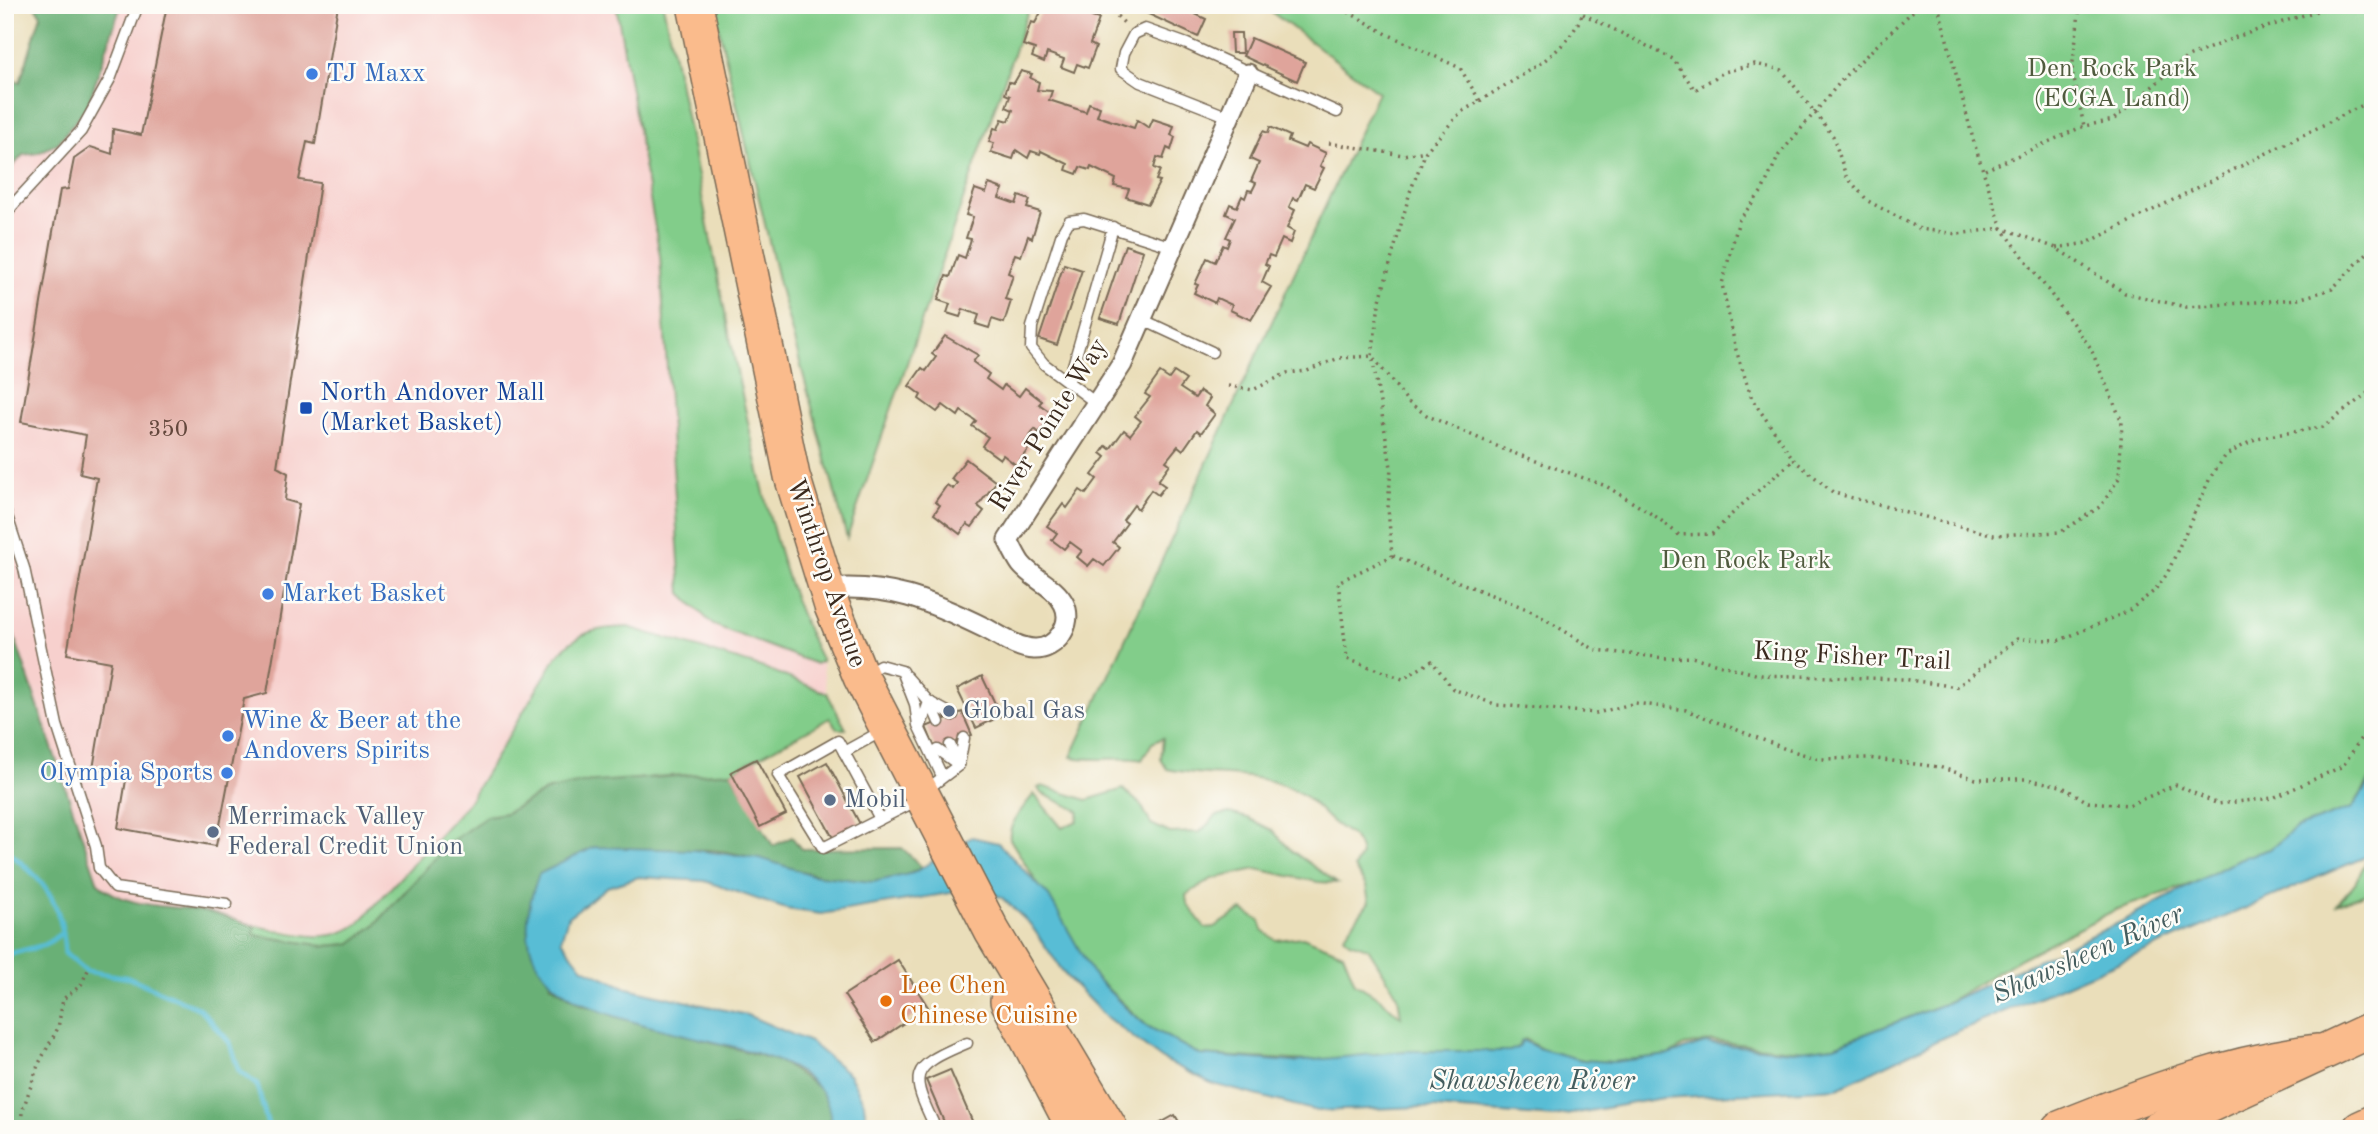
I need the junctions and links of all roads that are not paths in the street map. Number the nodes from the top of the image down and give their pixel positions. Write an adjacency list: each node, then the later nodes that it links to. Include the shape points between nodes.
1 (138, 5): 7 (lane, via 111,77 81,131)
2 (676, 5): 15 (highway, Winthrop Avenue, via 772,458 788,523)
3 (695, 5): 15 (highway, Winthrop Avenue)
4 (1248, 74): 5 (lane); 6 (street, River Pointe Way); 6 (lane, via 1145,29 1134,33 1124,53 1121,69 1140,82)
5 (1337, 112)
6 (1229, 117): 9 (street, River Pointe Way)
7 (5, 217)
8 (1113, 227): 9 (lane); 12 (lane); 12 (lane, via 1084,219 1069,221 1032,327 1031,348)
9 (1173, 247): 10 (street, River Pointe Way)
10 (1141, 319): 11 (lane); 13 (street, River Pointe Way, via 1122,364)
11 (1212, 352)
12 (1068, 383): 13 (lane)
13 (1096, 403): 15 (street, River Pointe Way, via 1007,540 1021,565 1057,593 1066,606 1066,625 1058,640 1034,649 1013,643 890,589 861,585)
14 (5, 510): 28 (lane, via 24,568 57,725 99,868 116,888)
15 (818, 591): 17 (highway, Winthrop Avenue)
16 (902, 671): 17 (lane, via 880,665); 18 (lane); 21 (lane)
17 (854, 679): 21 (highway, Winthrop Avenue)
18 (929, 702): 19 (lane); 20 (lane); 21 (lane, via 925,715)
19 (953, 715)
20 (939, 722)
21 (891, 735): 26 (highway, Winthrop Avenue); 26 (lane); 26 (lane, via 838,741 778,775 823,848)
22 (964, 738): 25 (lane)
23 (950, 745): 25 (lane)
24 (938, 750): 25 (lane)
25 (959, 765): 26 (lane)
26 (912, 799): 27 (highway, Winthrop Avenue)
27 (965, 899): 33 (highway, Winthrop Avenue); 35 (highway, Winthrop Avenue)
28 (227, 904)
29 (2373, 1029): 31 (highway)
30 (967, 1043): 34 (lane, via 922,1067 916,1077 917,1090)
31 (2318, 1052): 36 (highway, via 2223,1070); 37 (highway)
32 (2373, 1124): 38 (highway); 39 (highway)
33 (1074, 1127)
34 (936, 1129)
35 (1110, 1129)
36 (2059, 1129)
37 (2157, 1129)
38 (2360, 1129)
39 (2368, 1129)

